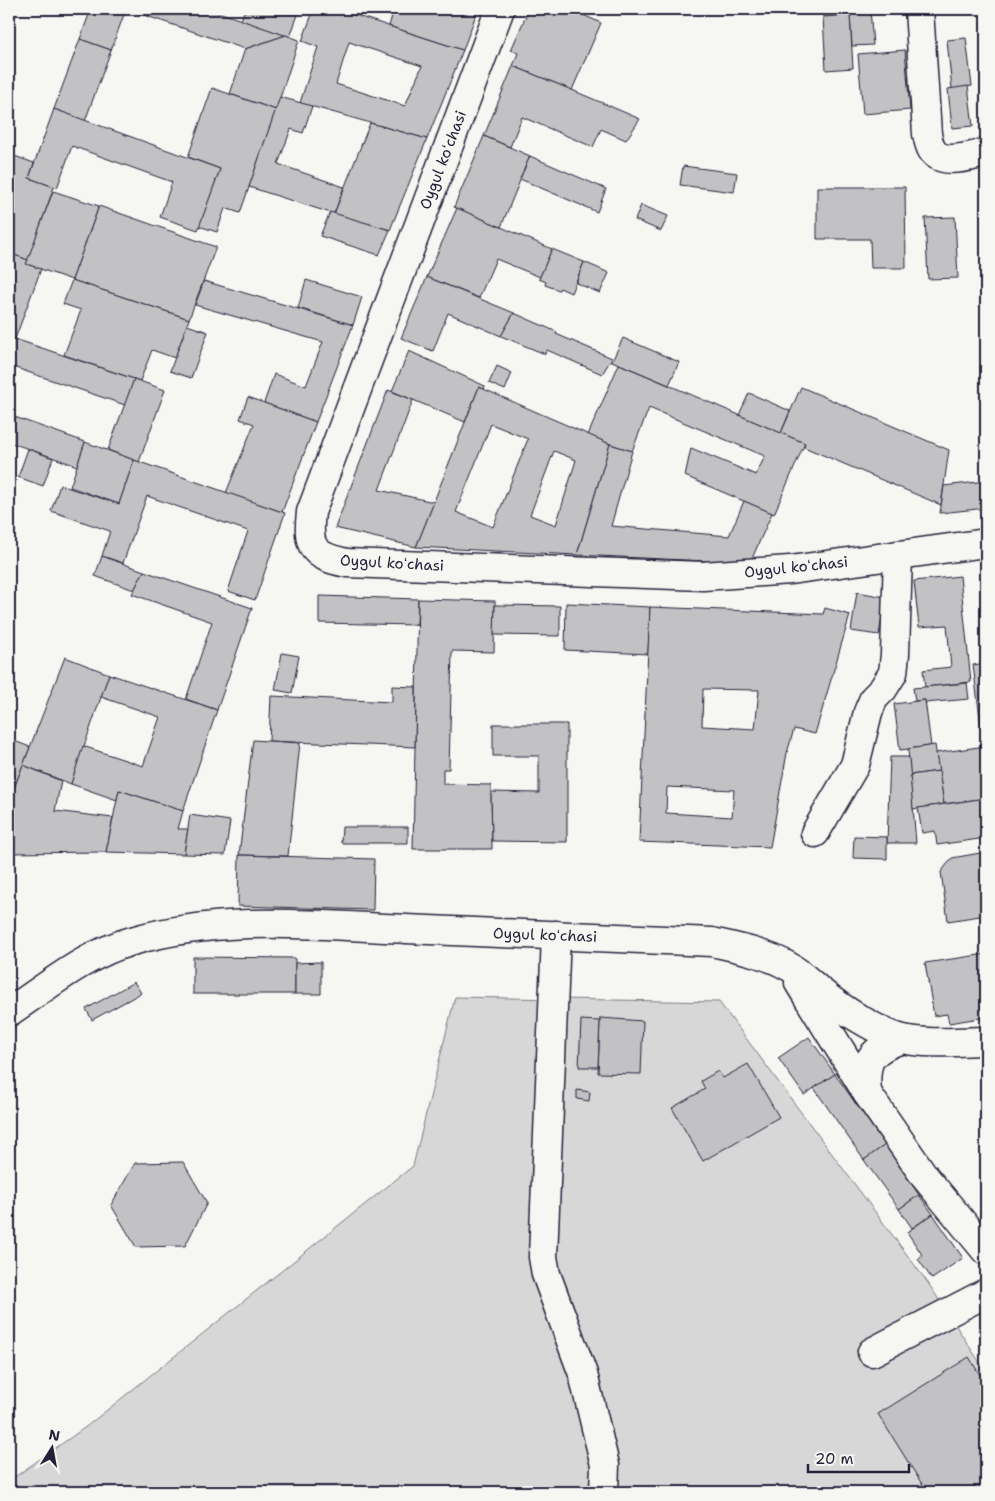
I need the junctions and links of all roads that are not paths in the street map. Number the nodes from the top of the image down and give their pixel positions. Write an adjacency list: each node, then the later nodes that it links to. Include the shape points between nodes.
1 (500, 9): 5 (street, Oygul koʻchasi, via 311,512 309,529 317,552 328,559 347,563 703,576 790,570)
2 (919, 9): 3 (street, via 927,134 932,151 948,158)
3 (986, 153)
4 (986, 542): 5 (street, Oygul koʻchasi)
5 (898, 555): 6 (street, via 892,673 868,712 854,765)
6 (815, 833)
7 (556, 935): 8 (street, Oygul koʻchasi, via 712,942 770,957); 9 (street, Oygul koʻchasi, via 301,924 222,925 176,930 130,941 86,959); 16 (street, via 543,1257 546,1274 583,1374 604,1465)
8 (789, 966): 10 (street, Oygul koʻchasi, via 828,998 868,1024); 12 (street)
9 (9, 1012)
10 (902, 1039): 11 (street, Oygul koʻchasi); 12 (street, via 885,1045 870,1059)
11 (986, 1041)
12 (867, 1093): 13 (street, via 925,1178)
13 (986, 1251)
14 (986, 1292): 15 (street)
15 (872, 1352)
16 (604, 1492)

